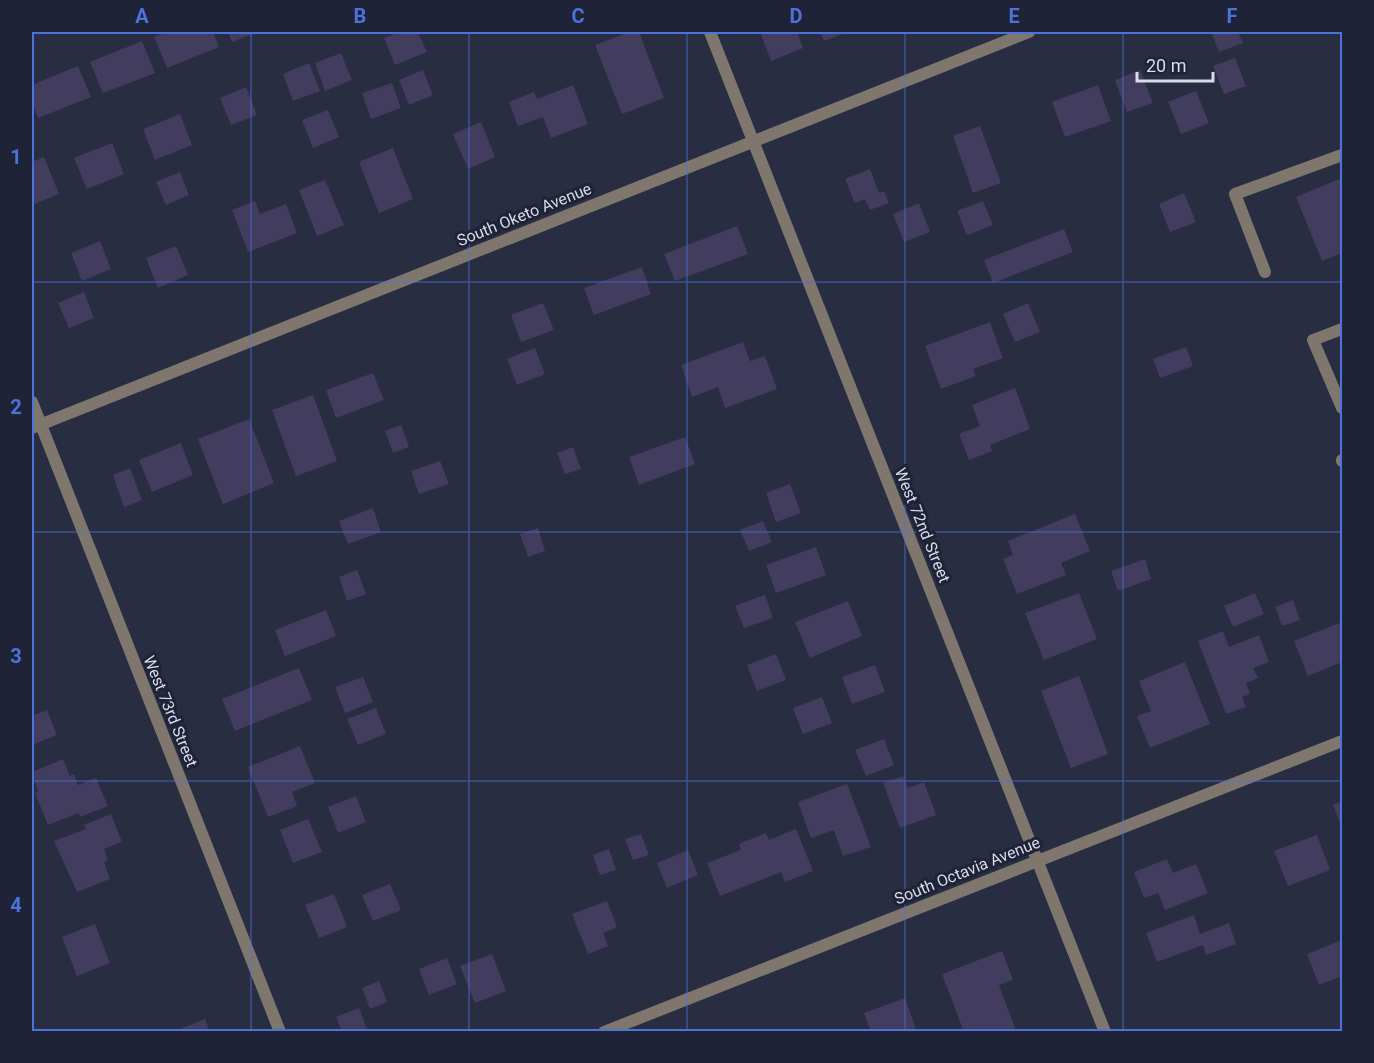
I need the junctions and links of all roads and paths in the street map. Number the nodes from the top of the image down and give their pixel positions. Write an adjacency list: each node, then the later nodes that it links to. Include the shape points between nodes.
1 (710, 32): 3 (street, West 72nd Street)
2 (1029, 32): 3 (street, South Oketo Avenue)
3 (753, 140): 9 (street, South Oketo Avenue); 11 (street, West 72nd Street)
4 (1342, 155): 5 (street, via 1234,194)
5 (1265, 272)
6 (1342, 329): 8 (street, via 1313,340)
7 (32, 402): 9 (street, West 73rd Street)
8 (1342, 408)
9 (36, 427): 12 (street, West 73rd Street)
10 (1342, 741): 11 (street, South Octavia Avenue)
11 (1038, 860): 13 (street, South Octavia Avenue); 14 (street, West 72nd Street)
12 (280, 1032)
13 (604, 1032)
14 (1105, 1032)

